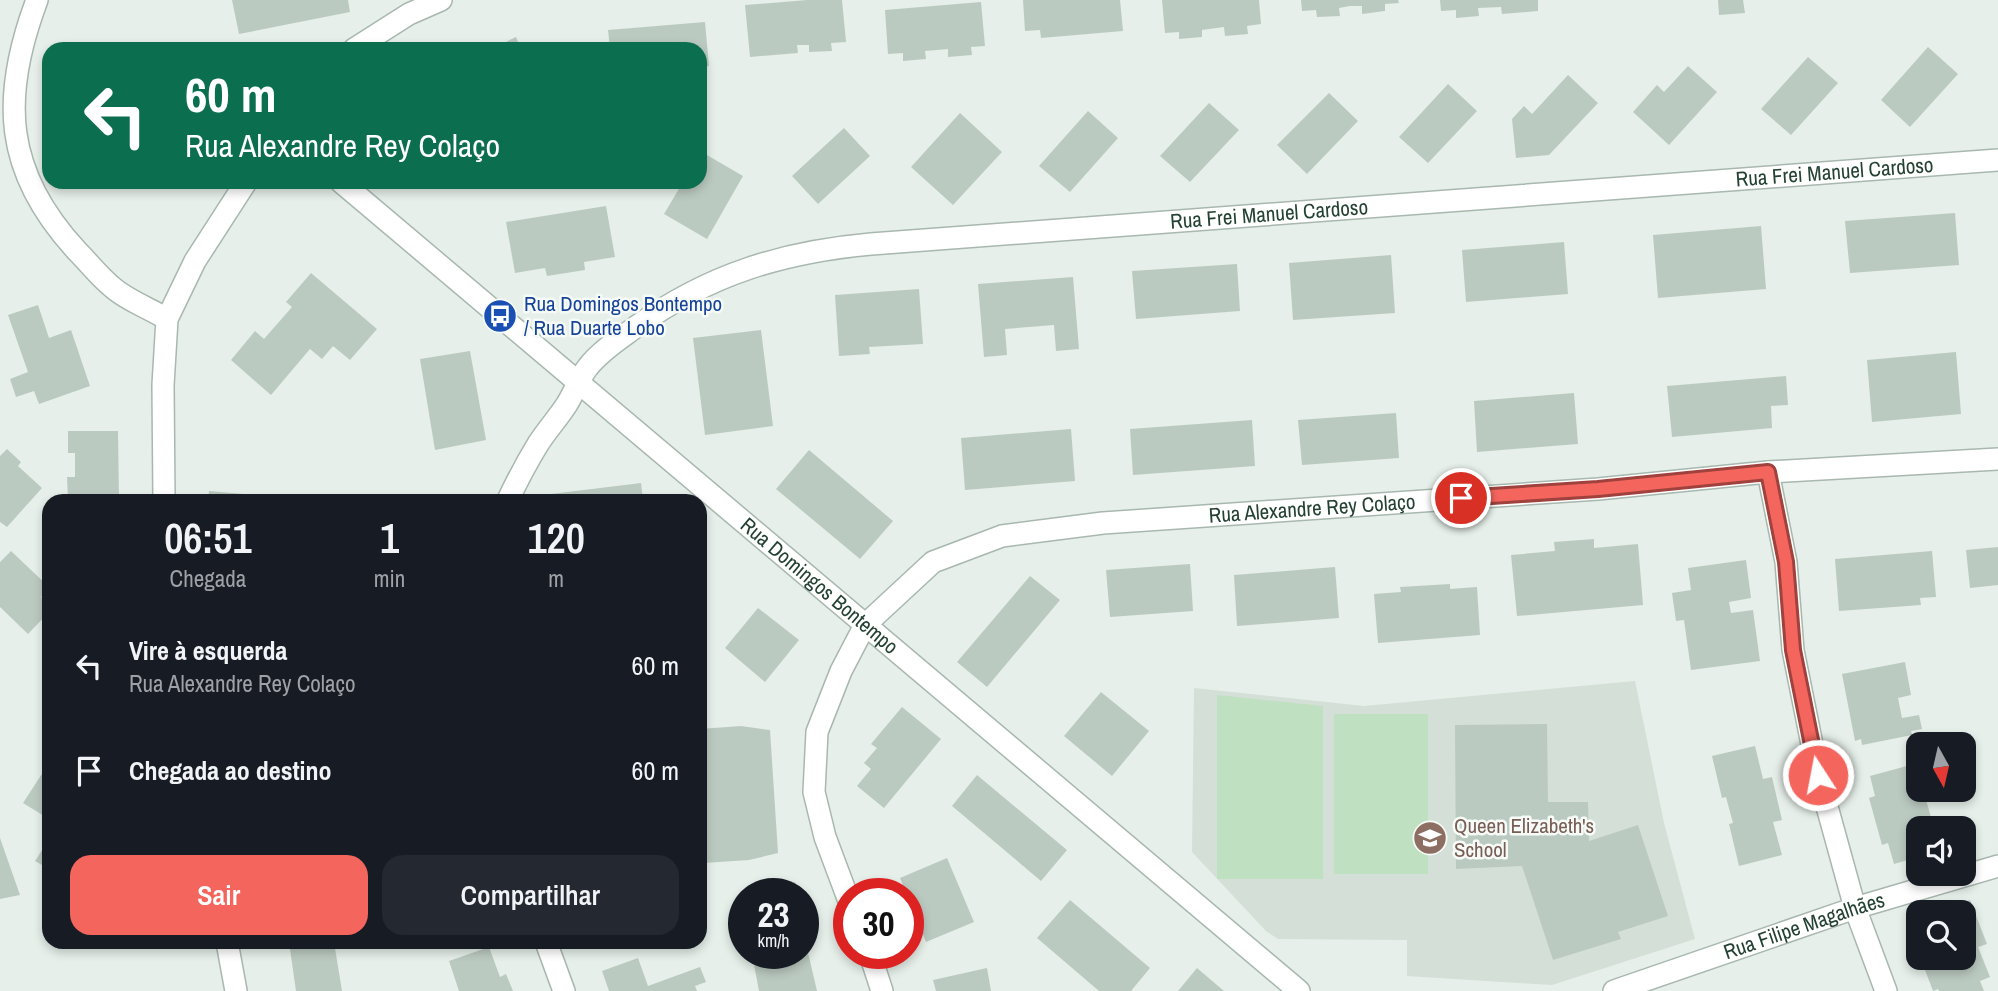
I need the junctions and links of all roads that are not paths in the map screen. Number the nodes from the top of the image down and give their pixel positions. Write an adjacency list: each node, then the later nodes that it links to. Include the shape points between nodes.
1 (37, 0): 7 (street, via 13,66 9,107 13,144 28,184 54,226 111,287)
2 (441, 0): 3 (street)
3 (366, 42)
4 (1998, 159): 8 (street, Rua Frei Manuel Cardoso, via 826,248 782,257 697,289 621,337 588,367)
5 (241, 189): 7 (street, via 195,261)
6 (349, 189): 8 (street, Rua Domingos Bontempo)
7 (167, 318): 11 (street)
8 (580, 383): 12 (street, Rua Frei Manuel Cardoso, via 539,443); 13 (street, Rua Domingos Bontempo)
9 (1998, 459): 10 (street, Rua Alexandre Rey Colaço)
10 (1768, 472): 13 (street, Rua Alexandre Rey Colaço, via 1598,489 1103,523 1002,536 933,562); 16 (street, via 1786,562 1793,650 1818,775)
11 (164, 494)
12 (512, 494)
13 (865, 625): 15 (street, Rua Alexandre Rey Colaço, via 817,732 814,792); 23 (street, Rua Domingos Bontempo)
14 (1998, 866): 16 (street, Rua Filipe Magalhães)
15 (840, 878)
16 (1855, 908): 24 (street, Rua Filipe Magalhães); 25 (street)
17 (228, 949): 20 (street)
18 (549, 949): 21 (street)
19 (875, 969): 22 (street)
20 (236, 991)
21 (564, 991)
22 (882, 991)
23 (1299, 991)
24 (1614, 991)
25 (1886, 991)

